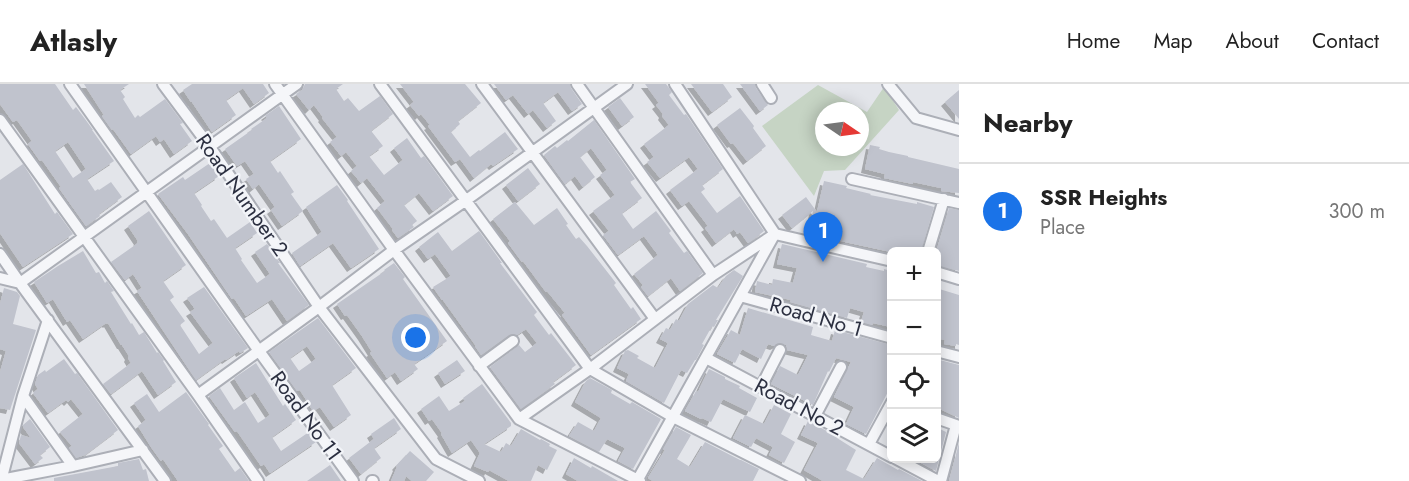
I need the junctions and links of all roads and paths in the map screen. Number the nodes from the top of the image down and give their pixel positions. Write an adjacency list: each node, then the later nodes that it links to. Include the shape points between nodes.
1 (70, 84): 20 (street, Road No 11)
2 (163, 84): 17 (street, Road Number 2)
3 (274, 84): 12 (street)
4 (297, 84): 12 (street)
5 (381, 84): 22 (street)
6 (482, 84): 18 (street)
7 (578, 84): 14 (street)
8 (627, 84): 14 (street)
9 (675, 84): 24 (street)
10 (762, 84): 13 (street)
11 (888, 84): 16 (street, via 916,118)
12 (282, 95): 17 (street); 27 (street)
13 (771, 98)
14 (595, 108): 18 (street); 31 (street)
15 (0, 120): 25 (street)
16 (959, 130)
17 (210, 147): 20 (street); 36 (street, Road Number 2)
18 (533, 152): 22 (street); 38 (street)
19 (852, 179): 21 (street)
20 (147, 192): 25 (street); 42 (street, Road No 11)
21 (944, 199): 23 (street); 26 (street)
22 (465, 201): 27 (street); 48 (street)
23 (959, 203)
24 (775, 234): 29 (street); 31 (street); 35 (street)
25 (84, 236): 34 (street); 50 (street)
26 (930, 247)
27 (394, 250): 36 (street); 46 (street)
28 (3, 257): 32 (street); 34 (street)
29 (887, 260)
30 (941, 274): 33 (street)
31 (713, 275): 38 (street)
32 (0, 277): 34 (street)
33 (959, 279)
34 (20, 283): 37 (street)
35 (740, 296): 39 (street, Road No 1); 45 (street)
36 (319, 307): 42 (street); 67 (street, Road Number 2, via 436,459)
37 (48, 320): 51 (street); 59 (street)
38 (655, 320): 48 (street)
39 (887, 338)
40 (513, 341): 46 (street)
41 (780, 350): 49 (street)
42 (259, 351): 50 (street); 66 (street, Road No 11)
43 (941, 352): 44 (street)
44 (959, 357)
45 (706, 358): 49 (street, Road No 2); 54 (street)
46 (479, 366): 55 (street)
47 (841, 367): 53 (street)
48 (590, 369): 54 (street); 55 (street)
49 (761, 387): 53 (street, Road No 2)
50 (198, 395): 65 (street)
51 (23, 396): 62 (street); 63 (street)
52 (887, 409): 58 (street)
53 (814, 416): 58 (street, Road No 2)
54 (673, 417): 68 (street); 69 (street)
55 (519, 419): 68 (street)
56 (941, 420): 57 (street)
57 (957, 425): 70 (street)
58 (869, 444): 60 (street, Road No 2)
59 (143, 450): 62 (street); 64 (street)
60 (887, 454)
61 (903, 463): 70 (street, Road No 2)
62 (73, 466): 63 (street)
63 (1, 480)
64 (165, 481)
65 (258, 481)
66 (353, 481)
67 (479, 481)
68 (638, 481)
69 (800, 481)
70 (939, 481)

